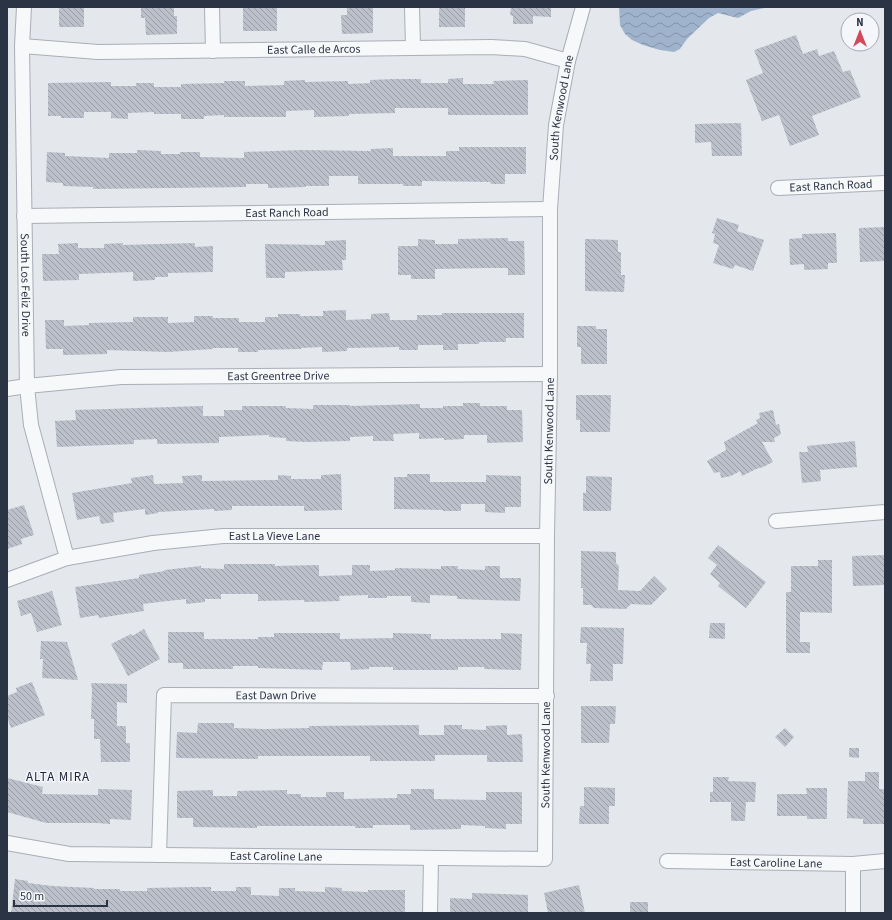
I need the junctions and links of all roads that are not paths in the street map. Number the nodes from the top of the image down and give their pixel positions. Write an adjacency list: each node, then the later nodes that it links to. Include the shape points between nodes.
1 (24, 7): 5 (street, South Los Feliz Drive)
2 (212, 7): 7 (street)
3 (412, 7): 6 (street)
4 (583, 7): 8 (street, South Kenwood Lane)
5 (22, 46): 7 (street, East Calle de Arcos, via 98,52); 12 (street, South Los Feliz Drive)
6 (414, 47): 7 (street, East Calle de Arcos); 8 (street, East Calle de Arcos, via 525,49)
7 (213, 51)
8 (568, 61): 11 (street, South Kenwood Lane, via 556,125)
9 (885, 183): 10 (street, East Ranch Road)
10 (778, 188)
11 (550, 209): 12 (street, East Ranch Road); 13 (street, South Kenwood Lane)
12 (24, 216): 14 (street, South Los Feliz Drive)
13 (550, 374): 14 (street, East Greentree Drive, via 121,378); 18 (street, South Kenwood Lane)
14 (27, 386): 15 (street, East Greentree Drive); 19 (street, South Los Feliz Drive, via 32,424)
15 (7, 390)
16 (885, 512): 17 (street)
17 (776, 521)
18 (547, 536): 19 (street, East La Vieve Lane, via 223,536 153,543); 21 (street, South Kenwood Lane)
19 (67, 558): 20 (street, East La Vieve Lane)
20 (7, 580)
21 (547, 696): 23 (street, East Dawn Drive, via 164,695); 25 (street, South Kenwood Lane)
22 (7, 843): 23 (street, East Caroline Lane, via 69,854)
23 (159, 855): 24 (street, East Caroline Lane)
24 (431, 859): 25 (street, East Caroline Lane); 29 (street)
25 (545, 859)
26 (667, 861): 28 (street, East Caroline Lane)
27 (885, 861): 28 (street, East Caroline Lane)
28 (853, 864): 30 (street)
29 (430, 913)
30 (853, 913)

